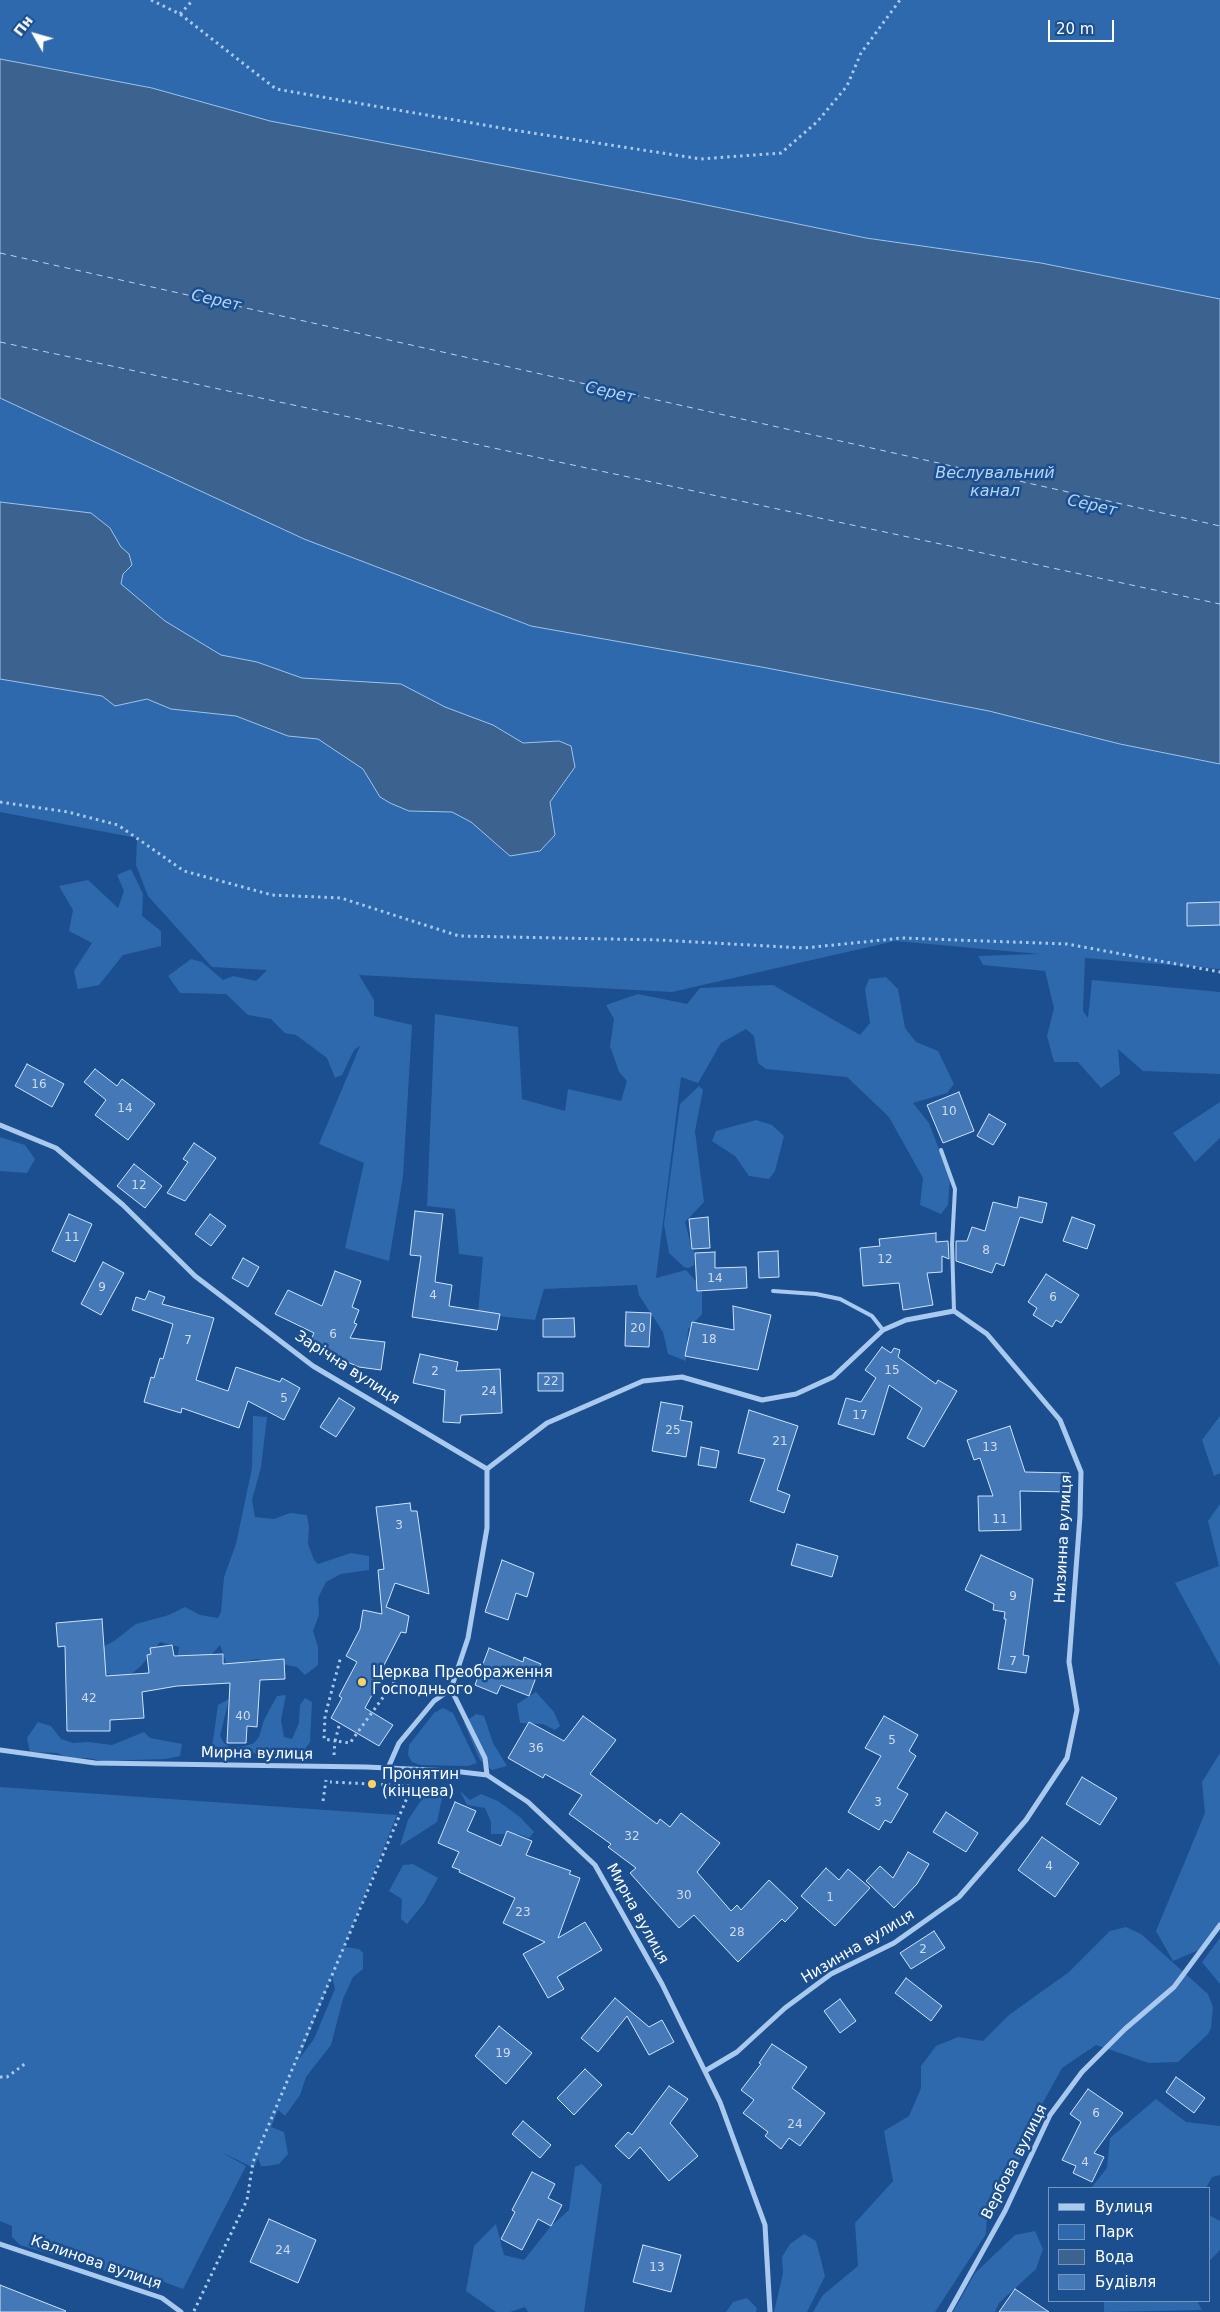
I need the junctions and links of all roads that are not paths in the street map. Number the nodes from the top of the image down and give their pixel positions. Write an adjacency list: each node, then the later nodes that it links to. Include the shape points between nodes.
1 (0, 1124): 6 (street, Зарічна вулиця, via 56,1148 123,1205 195,1276 313,1366)
2 (941, 1150): 4 (lane, via 954,1189)
3 (773, 1291): 5 (lane, via 840,1299 872,1316)
4 (954, 1311): 5 (street, via 906,1320); 12 (street, Низинна вулиця, via 987,1334 1060,1420 1081,1472 1069,1662 1077,1710 1067,1758 1026,1820 959,1897 894,1943 831,1974 785,2008 736,2052)
5 (883, 1330): 6 (street, via 832,1377 796,1394 762,1400 682,1376 643,1381 547,1423)
6 (487, 1469): 7 (street, via 487,1528 468,1638)
7 (451, 1689): 9 (street, via 434,1701 399,1742); 10 (street, via 485,1758)
8 (0, 1750): 9 (street, Мирна вулиця, via 95,1763)
9 (388, 1768): 10 (street, Мирна вулиця)
10 (487, 1775): 12 (street, Мирна вулиця, via 528,1802 595,1865 662,1984)
11 (1220, 1925): 16 (street, Вербова вулиця, via 1174,1987 1082,2072 1050,2115 1005,2211)
12 (705, 2071): 15 (street, Мирна вулиця, via 720,2102 765,2225)
13 (0, 2244): 14 (street, Калинова вулиця, via 162,2298)
14 (181, 2312)
15 (770, 2312)
16 (949, 2312)

